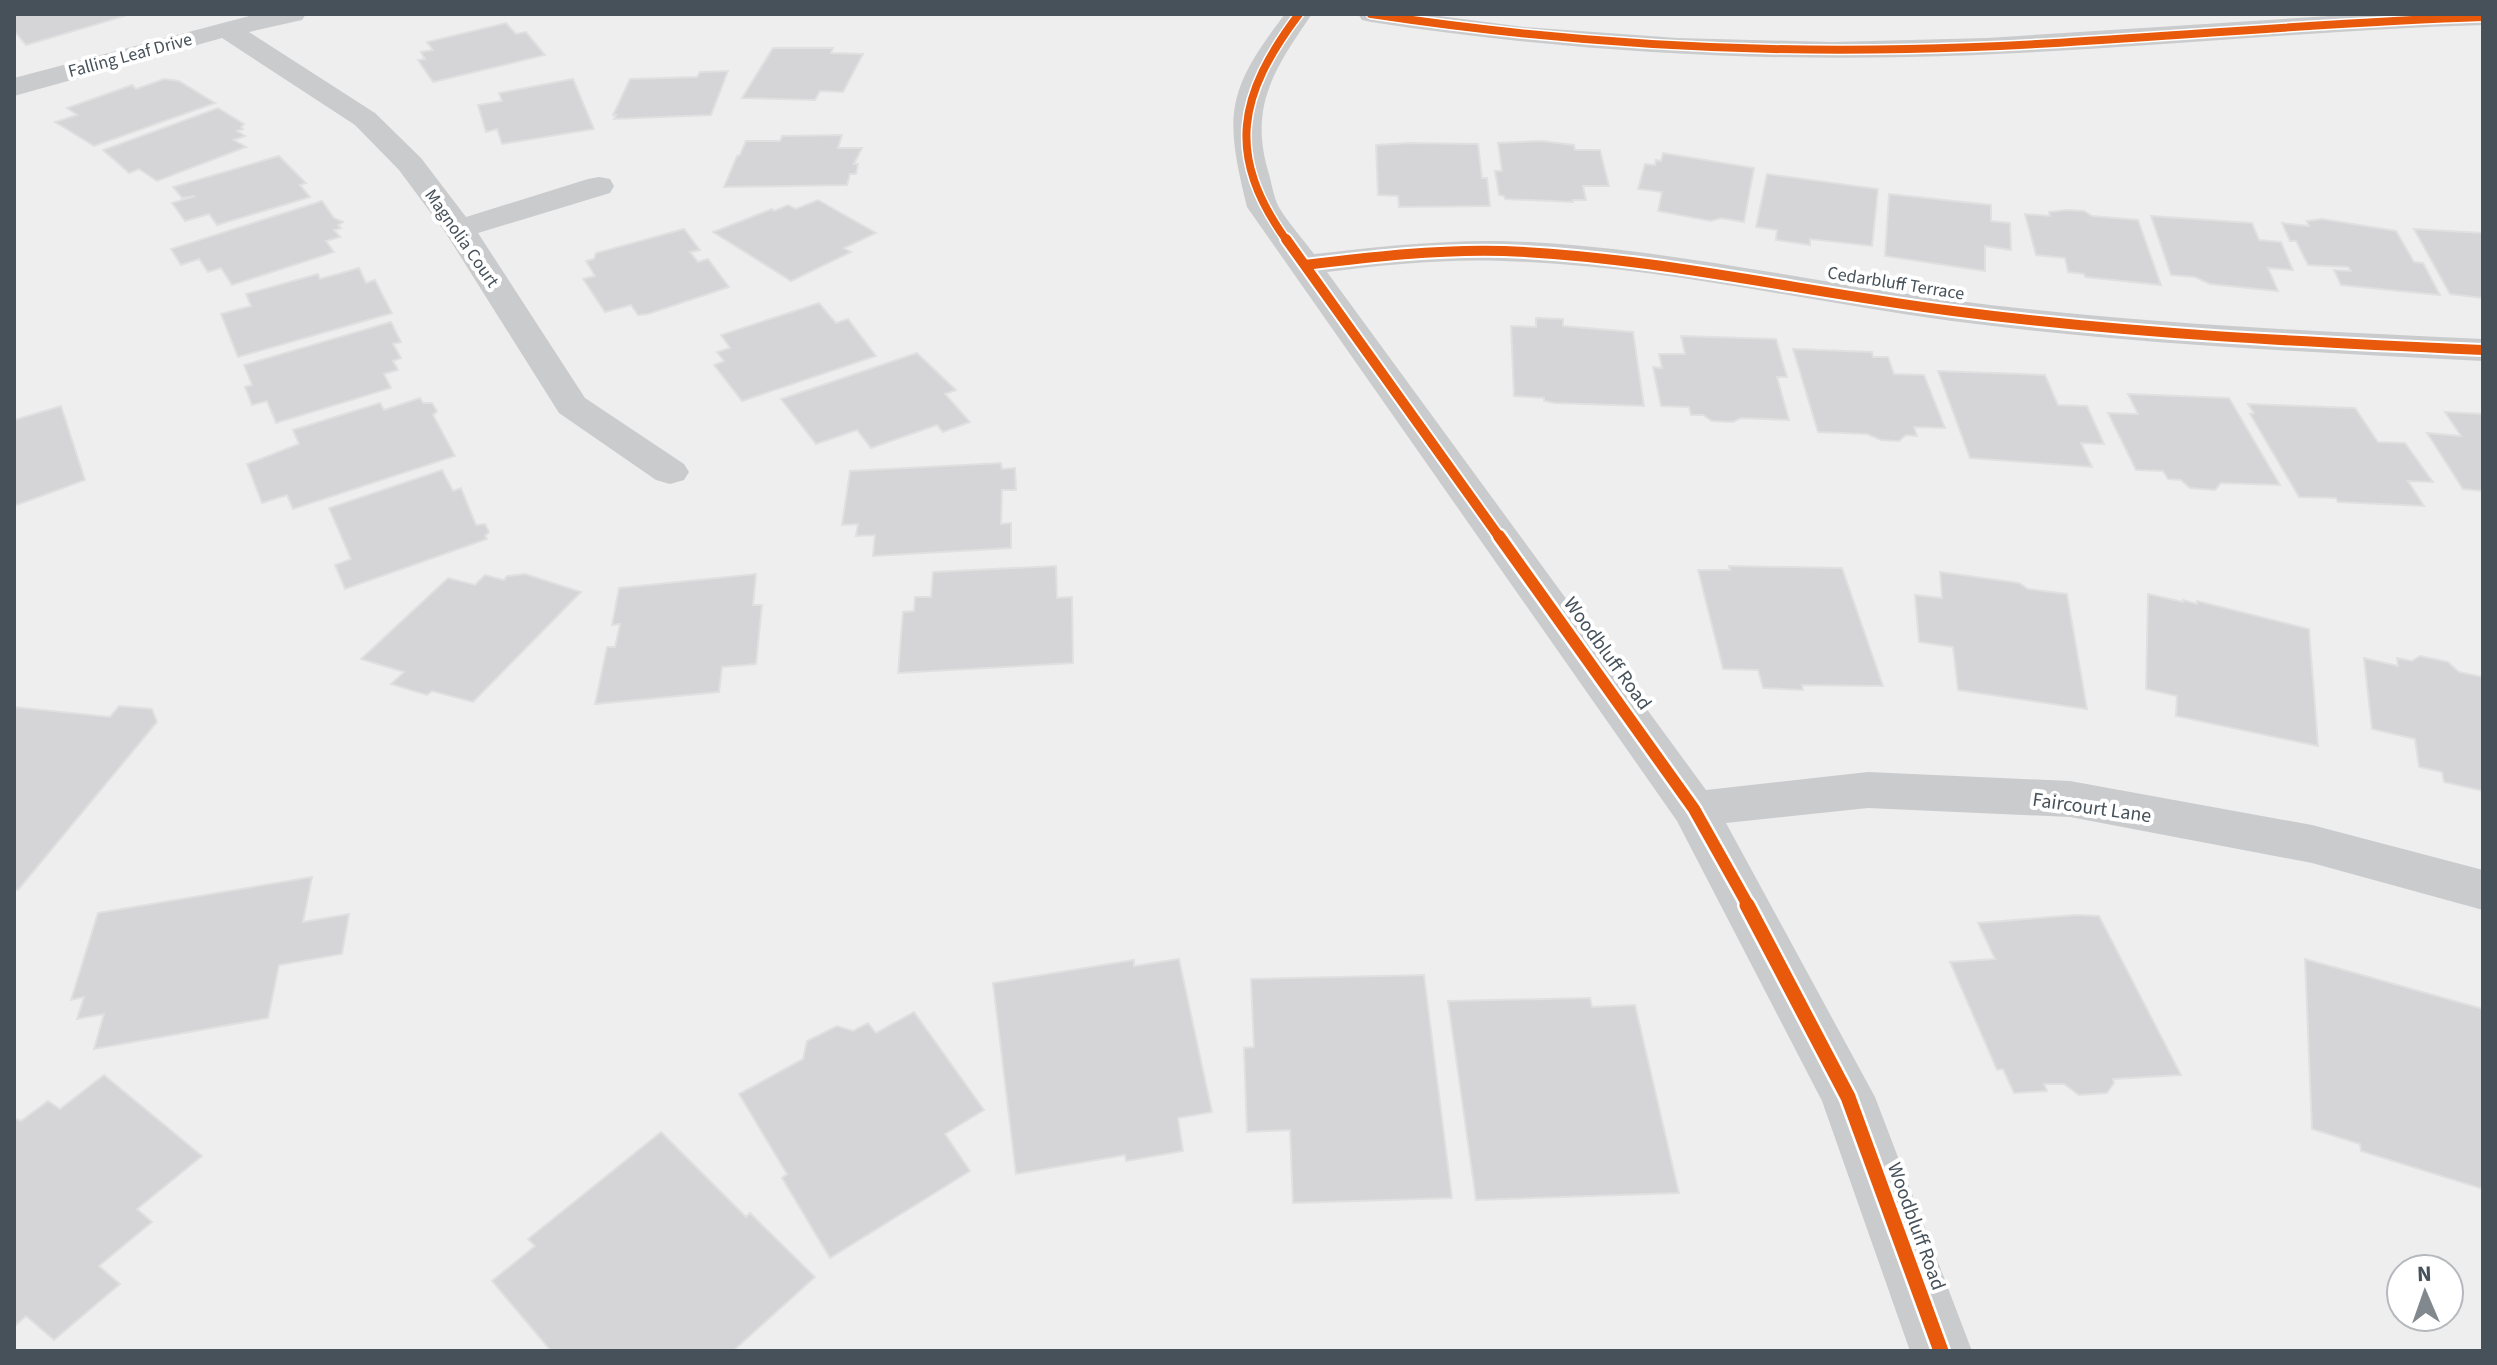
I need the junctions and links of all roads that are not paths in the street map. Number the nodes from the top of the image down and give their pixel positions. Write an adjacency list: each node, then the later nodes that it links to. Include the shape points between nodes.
1 (293, 14): 7 (street, Falling Leaf Drive)
2 (1299, 14): 12 (street, Woodbluff Road, via 1270,52 1249,93 1246,144 1263,207)
3 (1371, 14): 6 (street, via 1429,24)
4 (2179, 14): 8 (street)
5 (2483, 17): 8 (street)
6 (1564, 26): 8 (street, via 1766,48 1882,49)
7 (226, 29): 9 (street, Falling Leaf Drive); 11 (street, Magnolia Court, via 365,119 410,164)
8 (2202, 31)
9 (14, 87)
10 (599, 186): 11 (street)
11 (459, 229): 14 (street, Magnolia Court, via 572,405)
12 (1305, 265): 13 (street, Cedarbluff Terrace, via 1502,251 1607,258 2066,325); 15 (street, Woodbluff Road)
13 (2483, 350)
14 (670, 472)
15 (1694, 809): 16 (street, Faircourt Lane, via 1868,790 2070,799 2312,844); 17 (street, Woodbluff Road, via 1848,1097)
16 (2483, 890)
17 (1941, 1351)

